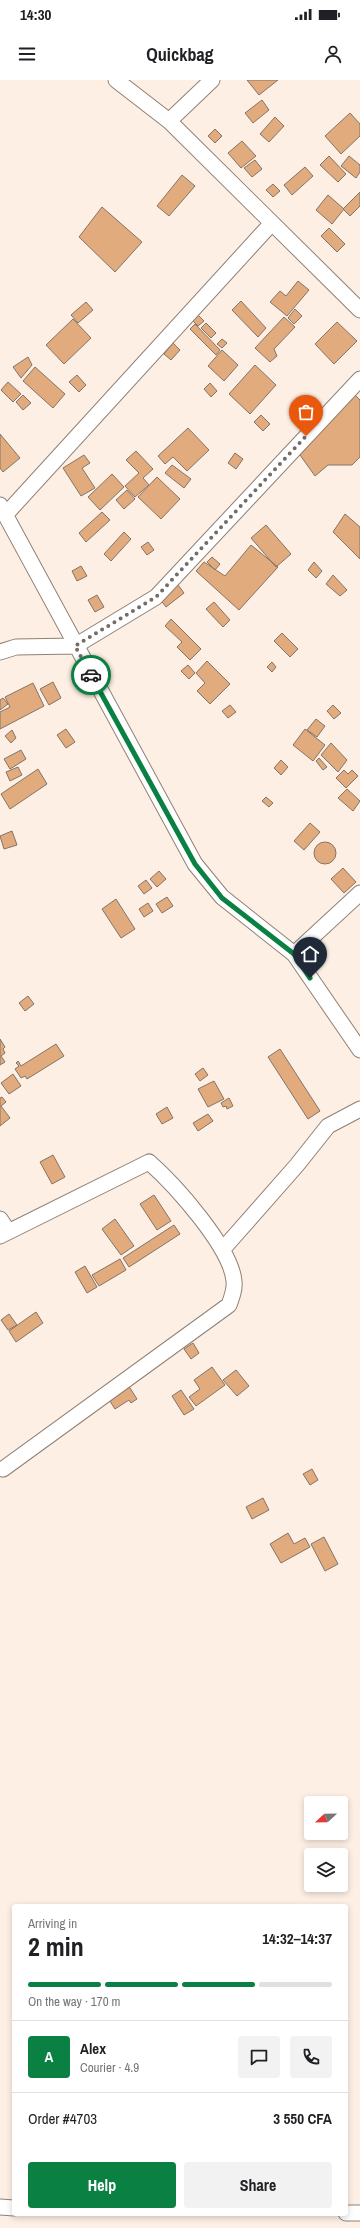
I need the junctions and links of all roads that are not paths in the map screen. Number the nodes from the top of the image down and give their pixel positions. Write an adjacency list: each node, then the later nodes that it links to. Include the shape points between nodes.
1 (116, 80): 3 (street)
2 (212, 80): 3 (street)
3 (169, 122): 4 (street)
4 (271, 224): 5 (street); 7 (street)
5 (360, 310)
6 (360, 379): 8 (street, via 156,597)
7 (3, 509): 8 (street)
8 (75, 646): 9 (street, via 16,647); 11 (street, via 195,864 222,898)
9 (0, 652)
10 (360, 893): 11 (street)
11 (294, 954): 12 (street)
12 (360, 1050)
13 (360, 1109): 15 (street, via 328,1126)
14 (3, 1229): 15 (street, via 149,1162 166,1177)
15 (223, 1249): 16 (street, via 234,1280 229,1305)
16 (3, 1468)
17 (0, 2207): 18 (street)
18 (12, 2208)
19 (348, 2213): 20 (street)
20 (360, 2213)

